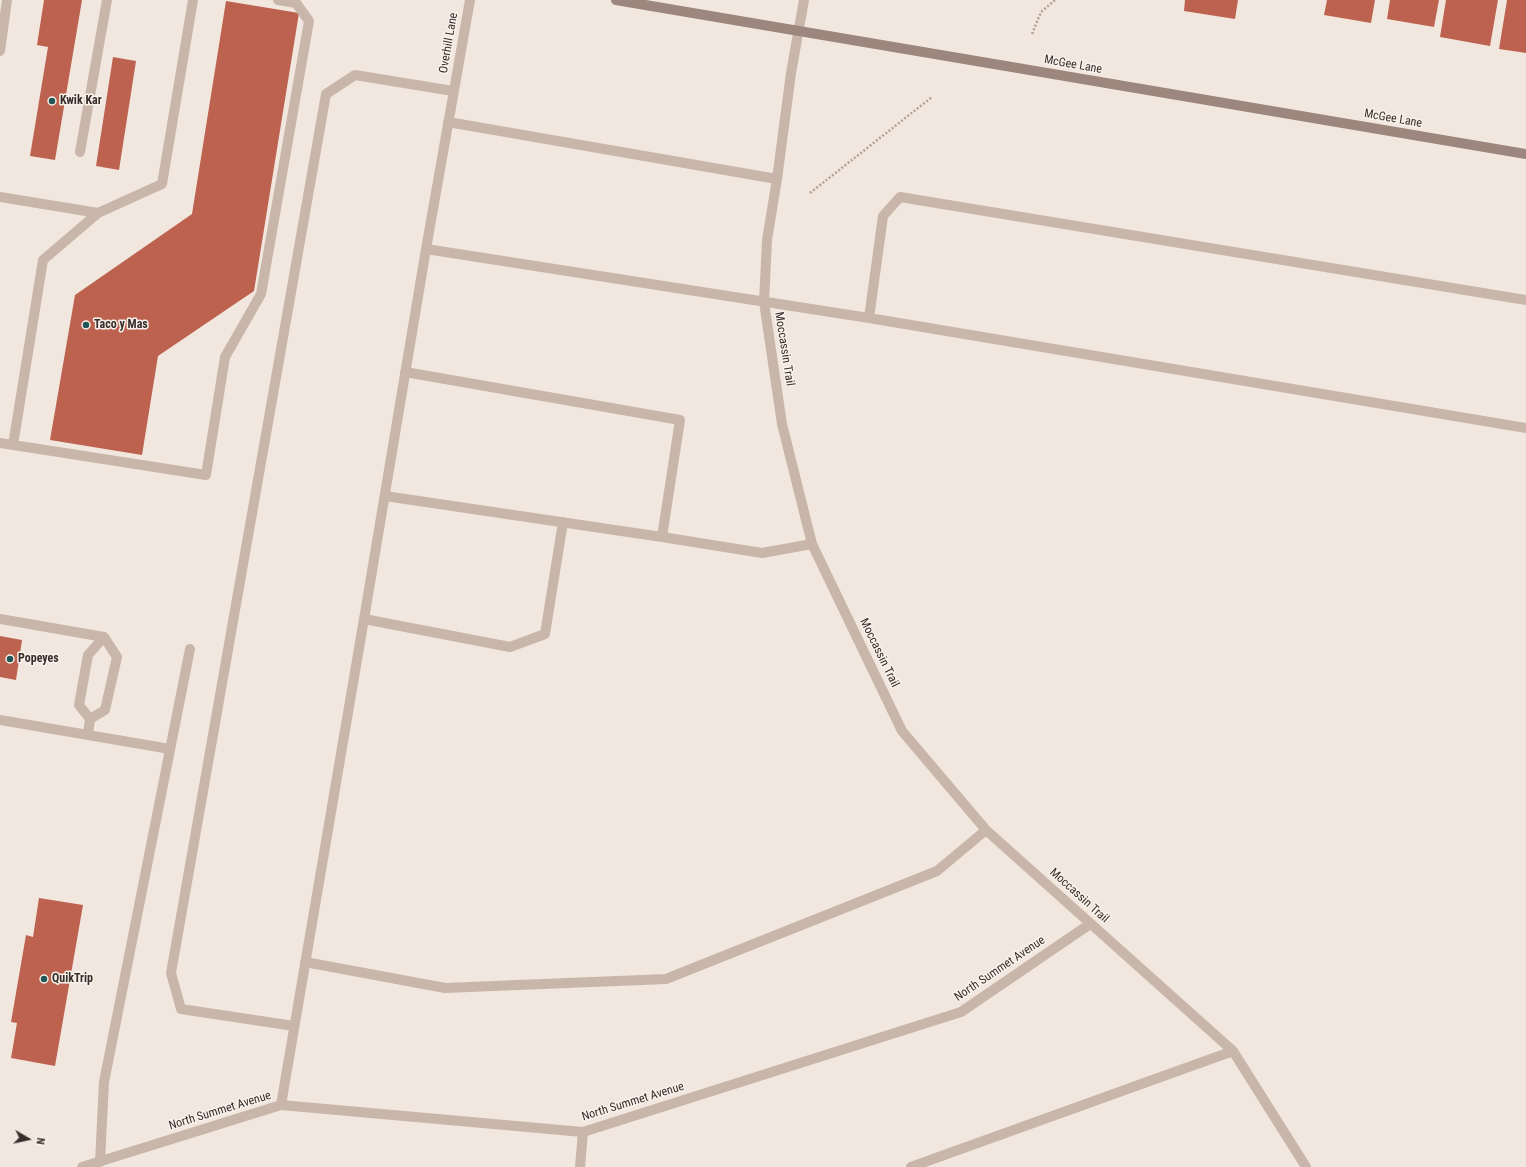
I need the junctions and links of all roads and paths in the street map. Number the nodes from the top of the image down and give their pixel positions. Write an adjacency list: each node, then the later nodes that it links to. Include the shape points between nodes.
1 (7, 0): 11 (street)
2 (107, 0): 15 (street)
3 (193, 0): 20 (street, via 162,184)
4 (278, 0): 28 (street, via 296,3 310,21 261,294 225,357 206,475)
5 (470, 0): 12 (street, Overhill Lane)
6 (616, 0): 9 (street, McGee Lane)
7 (804, 0): 9 (street, Moccassin Trail)
8 (1055, 0): 10 (path, via 1041,12)
9 (799, 32): 16 (street, McGee Lane); 17 (street, Moccassin Trail)
10 (1032, 34)
11 (0, 51)
12 (453, 91): 14 (street, Overhill Lane); 44 (street, via 355,75 326,94 171,973 181,1009)
13 (932, 98): 18 (path)
14 (448, 122): 17 (street); 21 (street, Overhill Lane)
15 (80, 152)
16 (1526, 154)
17 (777, 179): 23 (street, Moccassin Trail, via 767,240)
18 (810, 193)
19 (0, 197): 20 (street)
20 (98, 213): 28 (street, via 44,260)
21 (426, 249): 23 (street); 25 (street, Overhill Lane)
22 (1526, 300): 24 (street, via 900,197 883,216)
23 (764, 302): 24 (street); 32 (street, Moccassin Trail, via 782,424)
24 (869, 318): 26 (street)
25 (405, 372): 29 (street, Overhill Lane); 31 (street, via 680,420)
26 (1526, 428)
27 (0, 443): 28 (street)
28 (13, 445)
29 (385, 496): 30 (street); 34 (street, Overhill Lane)
30 (563, 522): 31 (street); 34 (street, via 545,634 510,648)
31 (662, 537): 32 (street, via 762,554)
32 (812, 544): 41 (street, Moccassin Trail, via 902,731)
33 (0, 619): 35 (street)
34 (364, 619): 43 (street, Overhill Lane)
35 (104, 637): 37 (street, via 88,655 79,705); 37 (street, via 117,657 105,710)
36 (190, 649): 40 (street)
37 (90, 719): 39 (street)
38 (0, 720): 39 (street)
39 (88, 734): 40 (street)
40 (170, 749): 48 (street, via 104,1082)
41 (986, 830): 42 (street, Moccassin Trail); 43 (street, via 937,871 666,979 446,988)
42 (1090, 924): 45 (street, Moccassin Trail); 47 (street, North Summet Avenue, via 961,1012)
43 (305, 962): 44 (street, Overhill Lane)
44 (294, 1026): 46 (street, Overhill Lane)
45 (1233, 1051): 51 (street); 52 (street, Moccassin Trail)
46 (281, 1105): 47 (street, North Summet Avenue); 48 (street, North Summet Avenue)
47 (583, 1132): 50 (street)
48 (100, 1162): 49 (street, North Summet Avenue)
49 (82, 1167)
50 (580, 1167)
51 (911, 1167)
52 (1306, 1167)

